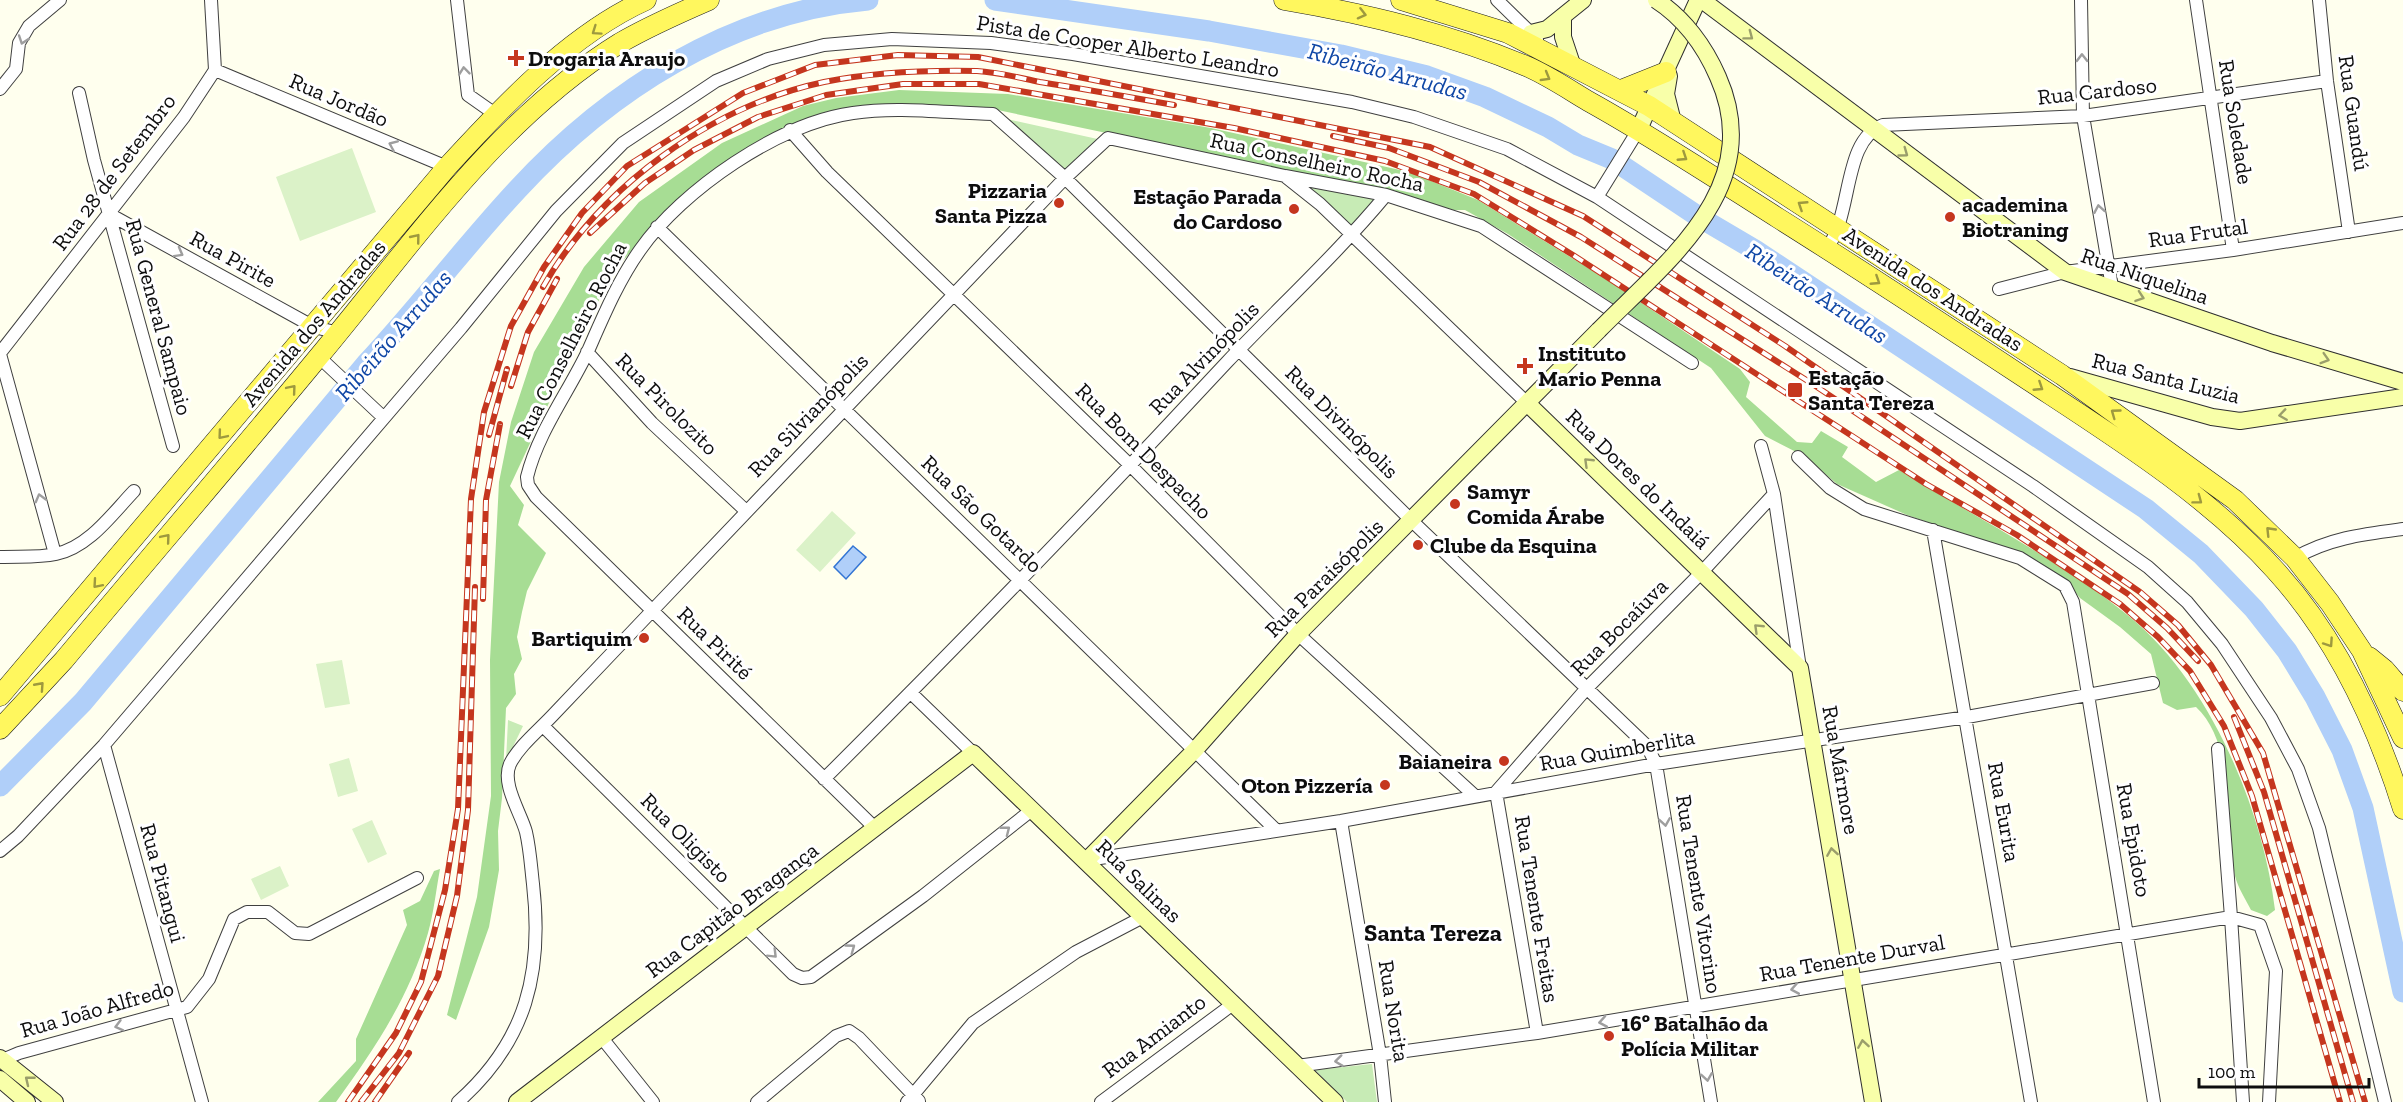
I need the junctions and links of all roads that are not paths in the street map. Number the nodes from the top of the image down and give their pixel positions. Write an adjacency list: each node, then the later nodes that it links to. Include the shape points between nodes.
1 (60, 0): 23 (street, one-way to 23, via 29,26 20,43 16,69)
2 (211, 0): 21 (street)
3 (457, 0): 28 (street, one-way to 3, via 468,95)
4 (645, 0): 28 (main road, Avenida dos Andradas, one-way to 28, via 547,67)
5 (709, 0): 39 (main road, Avenida dos Andradas, via 658,22 587,66 512,129)
6 (1284, 0): 32 (main road, Avenida dos Andradas, one-way to 32, via 1436,32 1530,68)
7 (1401, 0): 16 (main road, Avenida dos Andradas)
8 (1497, 0): 17 (street)
9 (1583, 0): 15 (street)
10 (1656, 0): 65 (street, Rua Paraisópolis, bridge, via 1695,36 1714,69 1728,112 1730,154 1718,194 1698,227)
11 (1700, 0): 20 (street); 33 (street, Rua Niquelina, one-way to 33)
12 (2081, 0): 30 (street, one-way to 12)
13 (2196, 0): 26 (street, Rua Soledade)
14 (2319, 0): 22 (street, Rua Guandú)
15 (1563, 18): 17 (street); 19 (street, via 1563,37)
16 (1508, 33): 17 (main road); 18 (main road, Avenida dos Andradas)
17 (1532, 33): 18 (street)
18 (1547, 51): 19 (main road, Avenida dos Andradas)
19 (1572, 64): 24 (main road, Avenida dos Andradas)
20 (1668, 68): 24 (main road); 27 (street); 31 (street, via 1666,94)
21 (215, 70): 36 (street, Rua Jordão, one-way to 21); 42 (street, Rua 28 de Setembro)
22 (2327, 81): 26 (street, Rua Cardoso); 46 (street, Rua Guandú)
23 (0, 89)
24 (1621, 90): 27 (main road, Avenida dos Andradas)
25 (79, 93): 42 (street, Rua General Sampaio)
26 (2211, 99): 30 (street, Rua Cardoso); 49 (street, Rua Soledade)
27 (1649, 106): 31 (main road, Avenida dos Andradas); 32 (street)
28 (495, 114): 36 (main road, Avenida dos Andradas)
29 (993, 114): 34 (street, Rua Conselheiro Rocha, via 852,113); 38 (street, Rua Divinópolis)
30 (2083, 116): 33 (street, Rua Cardoso, via 1897,123); 50 (street, one-way to 30)
31 (1673, 122): 45 (main road, Avenida dos Andradas, one-way to 31)
32 (1639, 129): 41 (street); 48 (main road, Avenida dos Andradas, one-way to 48)
33 (1871, 129): 45 (street, via 1858,150); 51 (street, Rua Niquelina, one-way to 51)
34 (790, 130): 44 (street, Rua Conselheiro Rocha, via 685,200); 54 (street, Rua Bom Despacho, via 827,172)
35 (1108, 138): 37 (street, Rua Conselheiro Rocha); 38 (street, Rua Silvianópolis)
36 (447, 167): 39 (main road, via 457,171); 55 (main road, Avenida dos Andradas)
37 (1285, 177): 40 (street, Rua Conselheiro Rocha); 47 (street, Rua Dores do Indaiá)
38 (1065, 178): 54 (street, Rua Silvianópolis); 57 (street, Rua Divinópolis)
39 (463, 183): 56 (main road, Avenida dos Andradas, one-way to 39)
40 (1386, 195): 47 (street, Rua Alvinópolis); 61 (street, Rua Conselheiro Rocha, via 1481,226)
41 (1598, 197): 67 (street, Pista de Cooper Alberto Leandro, via 1507,149 1414,117 1352,102 991,43 892,39 824,45 768,59 716,81 623,143 556,211); 147 (street, Pista de Cooper Alberto Leandro, via 2033,486 2148,567 2187,602 2235,662 2298,769 2319,828)
42 (109, 214): 55 (street, Rua Pirite, one-way to 55); 59 (street, Rua 28 de Setembro); 69 (street, Rua General Sampaio)
43 (2403, 223): 46 (street, Rua Frutal)
44 (657, 227): 58 (street, Rua Conselheiro Rocha, via 621,282); 66 (street, Rua São Gotardo)
45 (1839, 229): 48 (street); 62 (main road, Avenida dos Andradas)
46 (2349, 232): 49 (street, Rua Frutal)
47 (1352, 235): 57 (street, Rua Alvinópolis); 65 (street, Rua Dores do Indaiá)
48 (1827, 249): 108 (main road, Avenida dos Andradas, one-way to 108, via 2073,410 2213,511 2276,571 2352,679 2388,761)
49 (2234, 250): 50 (street, Rua Frutal)
50 (2109, 267): 51 (street, Rua Frutal); 52 (street)
51 (2065, 272): 52 (street, Rua Niquelina); 53 (street, Rua Frutal)
52 (2112, 288): 63 (street, Rua Niquelina, one-way to 63, via 2272,344)
53 (1999, 289)
54 (953, 294): 66 (street, Rua Silvianópolis); 71 (street, Rua Bom Despacho)
55 (314, 327): 56 (street, Rua Pirite); 92 (main road, Avenida dos Andradas, one-way to 92)
56 (339, 333): 60 (main road, Avenida dos Andradas)
57 (1239, 350): 71 (street, Rua Alvinópolis); 76 (street, Rua Divinópolis)
58 (587, 352): 72 (street, Rua Conselheiro Rocha, via 553,414 529,471); 75 (street, Rua Pirolozito, via 652,423)
59 (0, 353): 79 (street, one-way to 59)
60 (321, 359): 67 (street); 96 (main road, Avenida dos Andradas, one-way to 60, via 64,660)
61 (1692, 363)
62 (2062, 375): 64 (street, Rua Santa Luzia, one-way to 62, via 2240,421 2212,417); 81 (main road, Avenida dos Andradas, one-way to 62, via 2235,500)
63 (2403, 382)
64 (2403, 397)
65 (1528, 404): 76 (street, Rua Paraisópolis); 82 (street, Rua Dores do Indaiá, one-way to 65)
66 (844, 410): 75 (street, Rua Silvianópolis); 83 (street, Rua São Gotardo)
67 (384, 418): 99 (street)
68 (1761, 446): 74 (street, Rua Mármore)
69 (173, 447)
70 (1798, 457): 78 (street, via 1830,488 1864,509)
71 (1131, 466): 83 (street, Rua Alvinópolis); 85 (street, Rua Bom Despacho)
72 (528, 485): 84 (street, Rua Pirité)
73 (134, 491): 79 (street, via 89,538)
74 (1774, 494): 82 (street, Rua Bocaíuva); 87 (street, Rua Mármore)
75 (745, 510): 84 (street, Rua Silvianópolis)
76 (1412, 521): 85 (street, Rua Paraisópolis); 89 (street, Rua Divinópolis)
77 (2403, 529): 81 (street, via 2340,538)
78 (1933, 530): 93 (street, Rua Epidoto, via 2020,558 2065,586 2073,602); 94 (street, Rua Eurita)
79 (55, 554): 80 (street)
80 (0, 557)
81 (2295, 558): 86 (main road, Avenida dos Andradas)
82 (1701, 573): 87 (street, Rua Dores do Indaiá, one-way to 82); 89 (street, Rua Bocaíuva)
83 (1020, 580): 91 (street, Rua Alvinópolis); 101 (street, Rua São Gotardo)
84 (652, 611): 95 (street, Rua Silvianópolis); 104 (street, Rua Pirité)
85 (1298, 634): 101 (street, Rua Paraisópolis); 106 (street, Rua Bom Despacho)
86 (2362, 651): 90 (main road); 97 (main road, Avenida dos Andradas)
87 (1800, 668): 98 (street, Rua Mármore)
88 (2153, 683): 93 (street, Rua Quimberlita)
89 (1587, 688): 103 (street, Rua Divinópolis, via 1647,746); 105 (street, Rua Bocaíuva)
90 (2403, 691)
91 (911, 693): 102 (street, Rua Salinas); 104 (street, Rua Alvinópolis)
92 (0, 696)
93 (2088, 696): 94 (street, Rua Quimberlita); 118 (street, Rua Epidoto)
94 (1967, 717): 98 (street, Rua Quimberlita); 119 (street, Rua Eurita)
95 (543, 726): 117 (street, Rua Oligisto); 135 (street, via 510,765 508,774 531,866 536,931 534,972 526,1002 507,1044)
96 (0, 729)
97 (2403, 738)
98 (1813, 739): 103 (street, Rua Quimberlita); 120 (street, Rua Mármore, one-way to 98)
99 (104, 745): 112 (street); 123 (street, Rua Pitangui)
100 (2218, 749): 116 (street)
101 (1196, 750): 111 (street, Rua São Gotardo); 113 (street, Rua Paraisópolis)
102 (973, 753): 107 (street, Rua Salinas); 110 (street, Rua Capitão Bragança)
103 (1656, 764): 105 (street, Rua Quimberlita); 122 (street, Rua Tenente Vitorino, one-way to 122)
104 (824, 779): 110 (street, Rua Pirité)
105 (1496, 792): 106 (street, Rua Quimberlita); 124 (street, Rua Tenente Freitas)
106 (1475, 796): 109 (street, Rua Quimberlita)
107 (1033, 809): 113 (street, Rua Salinas); 117 (street, Rua Oligisto, one-way to 107, via 793,974 811,977)
108 (2403, 809)
109 (1341, 821): 111 (street, Rua Quimberlita); 126 (street, Rua Norita)
110 (876, 829): 117 (street, Rua Capitão Bragança)
111 (1277, 831): 113 (street, Rua Quimberlita)
112 (0, 851)
113 (1087, 860): 115 (street, Rua Salinas)
114 (417, 878): 123 (street, Rua João Alfredo, via 309,934 295,933 267,912 247,912 234,919 208,979 194,1000)
115 (1143, 917): 121 (street, Rua Salinas); 130 (street, via 1076,952 973,1023)
116 (2231, 917): 118 (street, Rua Tenente Durval); 145 (street); 146 (street, via 2260,925 2276,971)
117 (746, 927): 125 (street, Rua Capitão Bragança)
118 (2128, 934): 119 (street, Rua Tenente Durval); 144 (street, Rua Epidoto)
119 (2007, 953): 120 (street, Rua Tenente Durval); 143 (street, Rua Eurita)
120 (1852, 979): 122 (street, Rua Tenente Durval, one-way to 122); 142 (street, Rua Mármore, one-way to 120)
121 (1233, 1004): 128 (street, Rua Salinas); 139 (street, Rua Amianto)
122 (1696, 1005): 124 (street, Rua Tenente Durval, one-way to 124); 141 (street, Rua Tenente Vitorino, one-way to 141)
123 (176, 1011): 127 (street, Rua João Alfredo, one-way to 127); 134 (street, Rua Pitangui)
124 (1537, 1034): 126 (street, Rua Tenente Durval)
125 (602, 1038): 136 (street, Rua Capitão Bragança); 137 (street)
126 (1380, 1055): 128 (street, Rua Tenente Durval, one-way to 128); 140 (street, Rua Norita)
127 (1, 1060): 133 (street, one-way to 127)
128 (1297, 1066): 131 (street, Rua Salinas)
129 (0, 1079): 132 (street)
130 (914, 1100): 138 (street, via 849,1031 836,1036)
131 (1329, 1100)
132 (27, 1102)
133 (55, 1102)
134 (202, 1102)
135 (458, 1102)
136 (517, 1102)
137 (653, 1102)
138 (757, 1102)
139 (1101, 1102)
140 (1385, 1102)
141 (1711, 1102)
142 (1873, 1102)
143 (2031, 1102)
144 (2154, 1102)
145 (2243, 1102)
146 (2269, 1102)
147 (2385, 1102)

